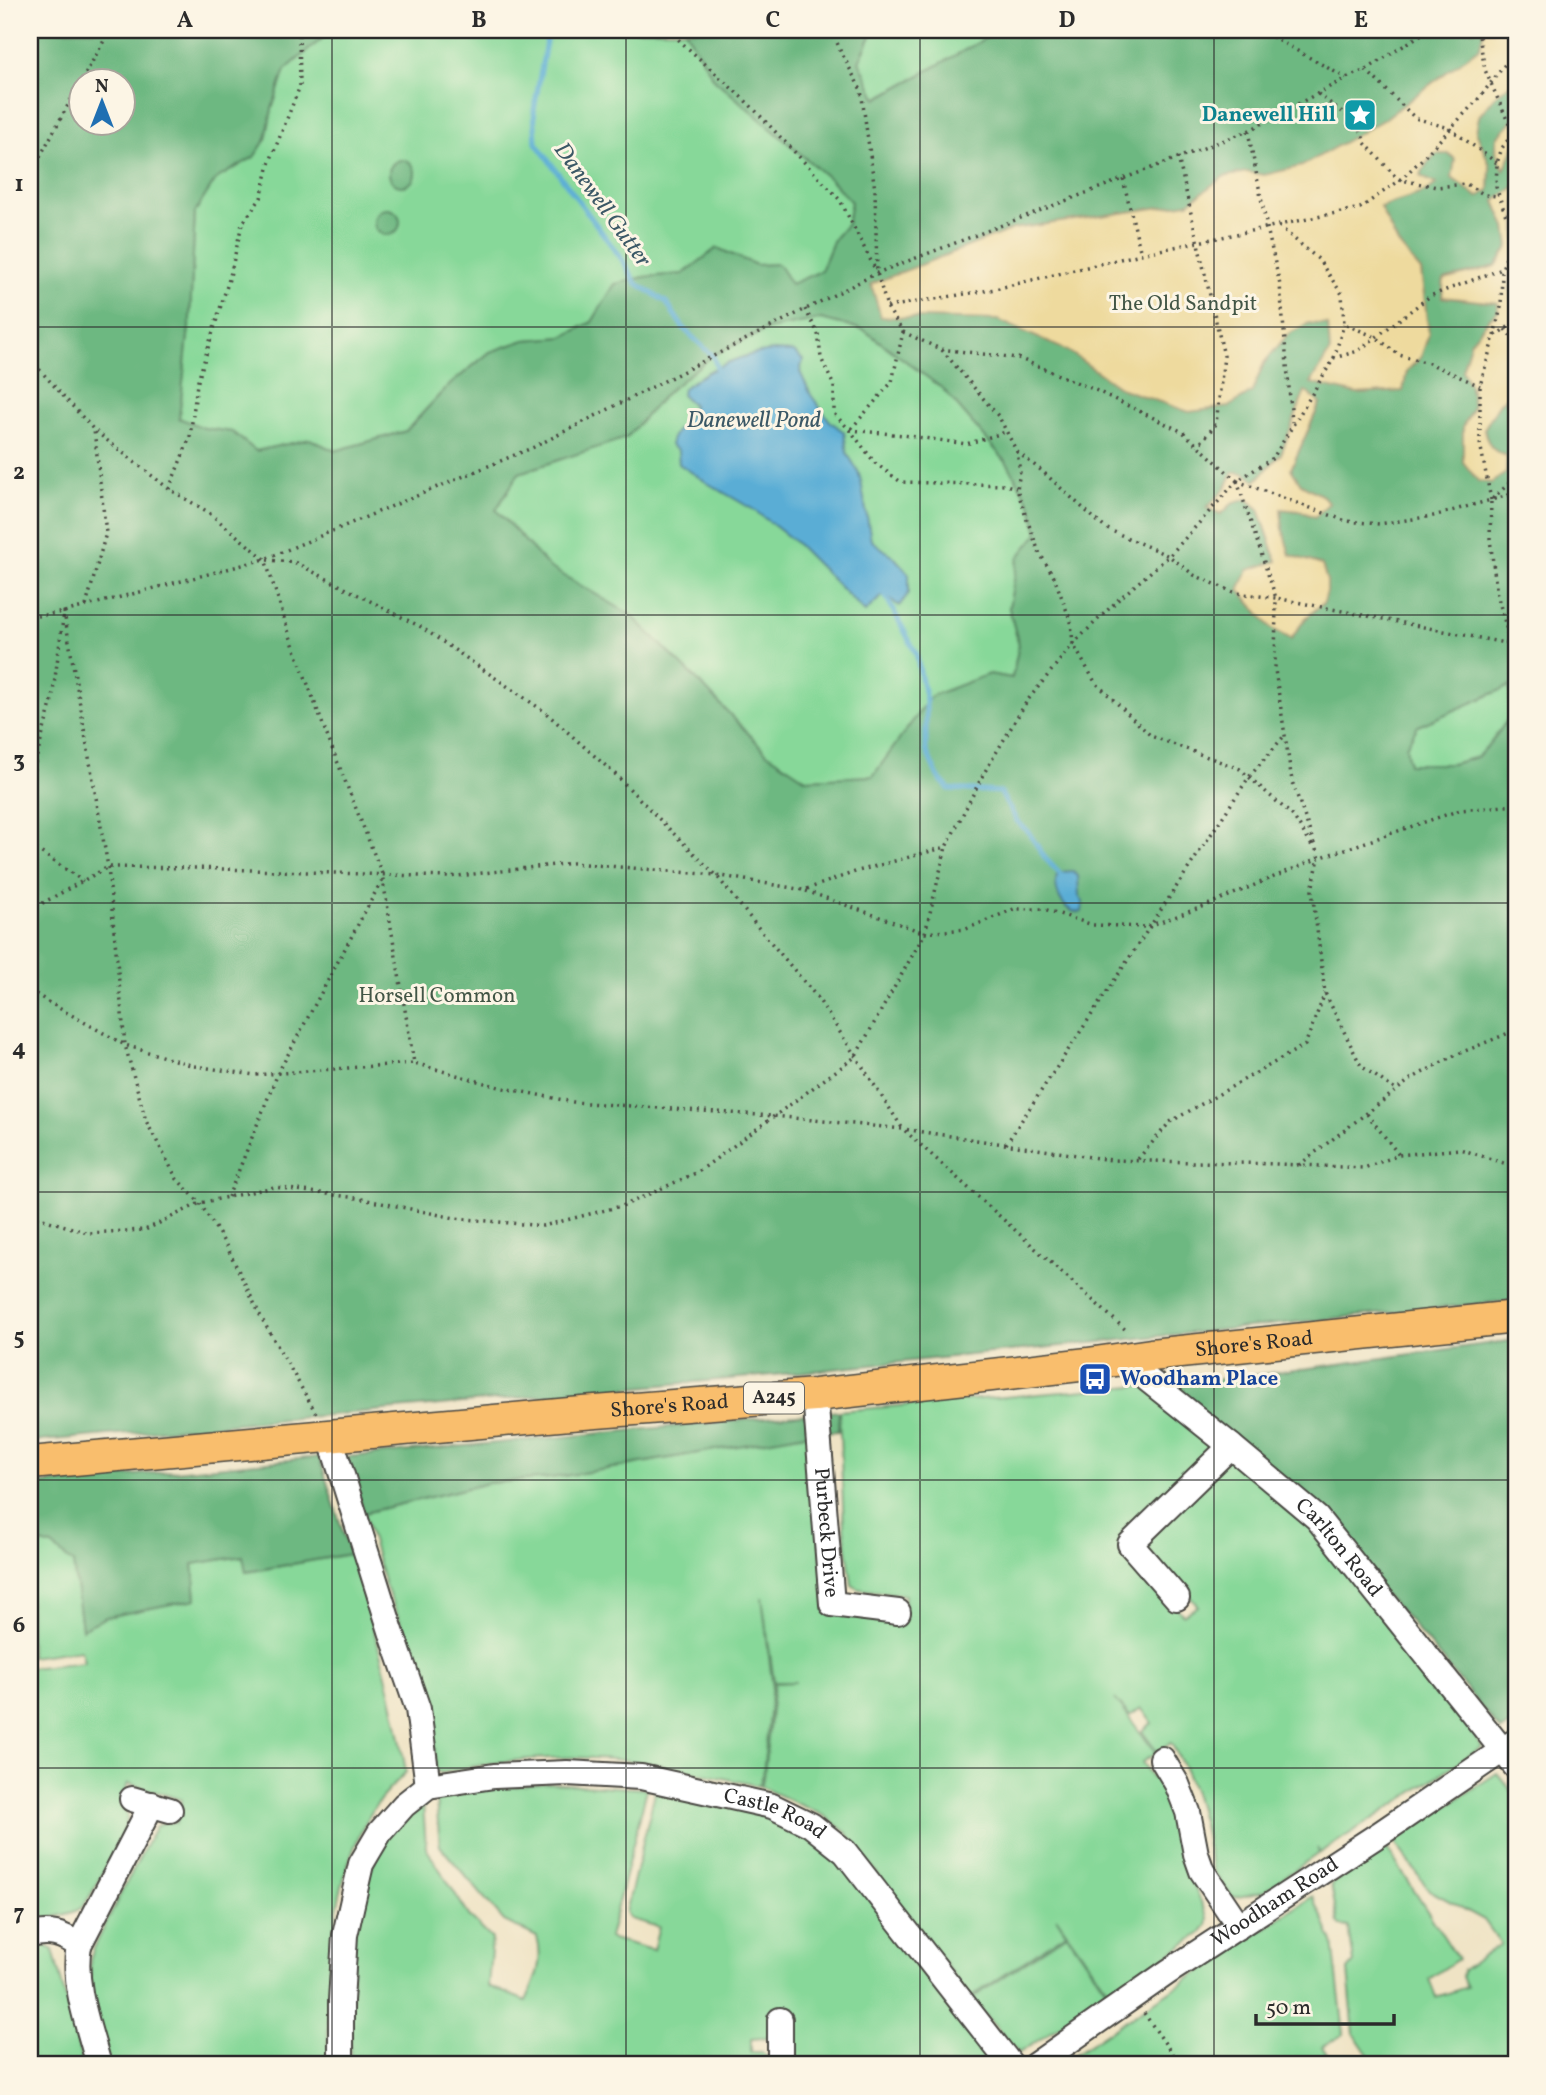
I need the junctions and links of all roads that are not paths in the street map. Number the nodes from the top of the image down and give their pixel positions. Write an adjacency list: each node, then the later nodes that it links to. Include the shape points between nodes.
1 (1516, 1317): 2 (main road, Shore's Road / A245)
2 (1142, 1357): 3 (main road, Shore's Road / A245); 5 (street, Carlton Road, via 1147,1379)
3 (816, 1395): 4 (main road, Shore's Road / A245); 8 (street, Purbeck Drive, via 832,1604)
4 (330, 1437): 6 (main road, Shore's Road / A245); 11 (street, via 418,1709)
5 (1231, 1446): 7 (street, via 1130,1544); 9 (street, Carlton Road, via 1317,1518)
6 (30, 1463)
7 (1178, 1598)
8 (898, 1612)
9 (1512, 1752): 13 (street, Woodham Road)
10 (1163, 1759): 13 (street, via 1188,1812 1202,1871)
11 (428, 1786): 18 (street, via 380,1832 361,1864 345,1935); 20 (street, Castle Road, via 494,1776 641,1777 765,1804 793,1815 845,1852)
12 (151, 1804): 15 (street)
13 (1239, 1926): 21 (street, Woodham Road)
14 (30, 1935): 15 (street, via 51,1932)
15 (79, 1945): 17 (street, via 79,1993)
16 (780, 2020): 19 (street)
17 (99, 2065)
18 (341, 2065)
19 (780, 2065)
20 (1011, 2065)
21 (1035, 2065)

